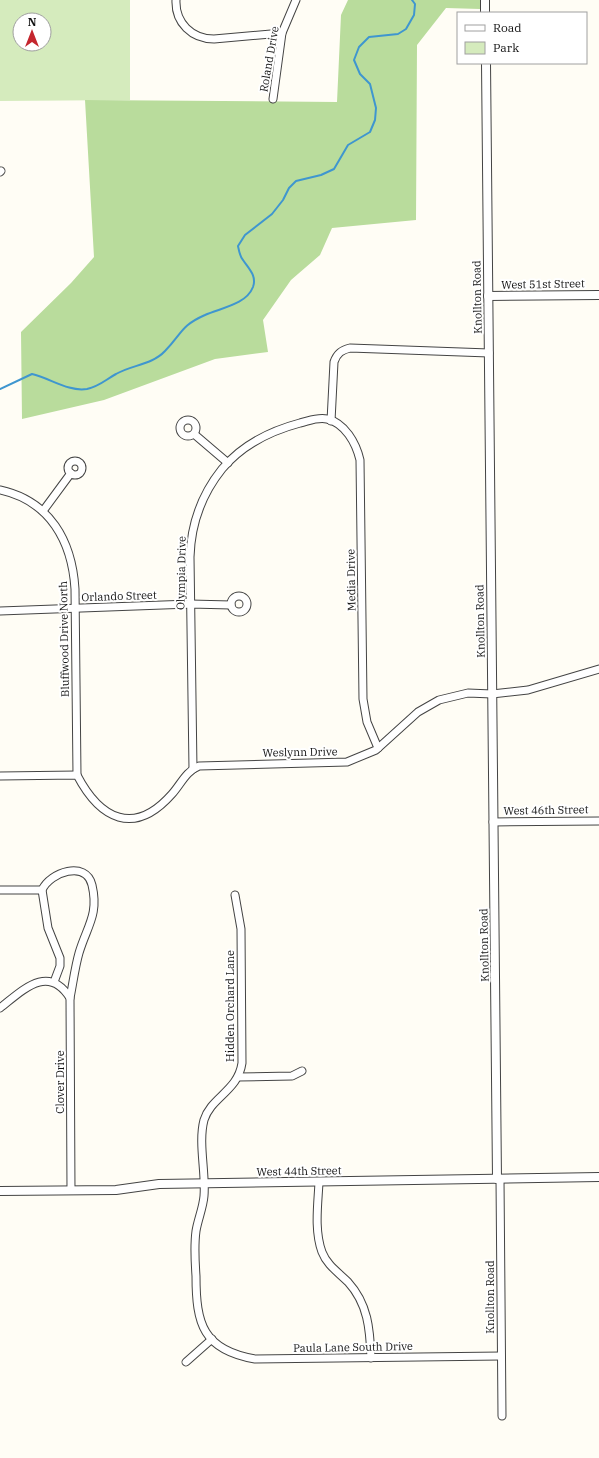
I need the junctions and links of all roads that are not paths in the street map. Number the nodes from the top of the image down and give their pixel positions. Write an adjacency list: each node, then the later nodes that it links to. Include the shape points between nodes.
1 (176, 0): 5 (street, via 180,21 202,38)
2 (296, 0): 5 (street, Roland Drive)
3 (485, 0): 4 (street)
4 (485, 12)
5 (282, 33): 7 (street, Roland Drive)
6 (486, 64): 9 (street, Knollton Road)
7 (273, 99)
8 (599, 295): 9 (street, West 51st Street)
9 (488, 296): 10 (street, Knollton Road)
10 (489, 353): 11 (street, via 344,349 334,362); 22 (street, Knollton Road)
11 (331, 421): 13 (street, Olympia Drive, via 314,419 277,430 254,441); 23 (street, Media Drive, via 340,426 352,439 361,465 363,699 367,722)
12 (194, 434): 13 (street)
13 (228, 463): 17 (street, Olympia Drive, via 208,491 194,524 190,551)
14 (71, 473): 16 (street)
15 (0, 490): 16 (street, Bluffwood Drive North, via 25,498)
16 (43, 511): 19 (street, Bluffwood Drive North, via 58,530 68,553 74,576)
17 (190, 604): 18 (street, Orlando Street); 19 (street, Orlando Street); 24 (street, Olympia Drive)
18 (231, 605)
19 (75, 609): 20 (street, Orlando Street); 25 (street, Bluffwood Drive North)
20 (0, 611)
21 (599, 668): 22 (street, Weslynn Drive, via 536,689)
22 (492, 694): 23 (street, Weslynn Drive, via 463,694 434,702 418,712); 28 (street, Knollton Road)
23 (378, 748): 24 (street, Weslynn Drive, via 363,756 339,763 205,764)
24 (193, 769): 25 (street, via 167,800 143,815 127,819 110,814 90,795)
25 (77, 775): 26 (street)
26 (0, 776)
27 (599, 820): 28 (street, West 46th Street)
28 (493, 822): 38 (street, Knollton Road)
29 (0, 890): 30 (street)
30 (42, 890): 32 (street, via 49,930 60,958); 33 (street, Clover Drive, via 57,874 66,871 83,873 92,884 93,917 79,954)
31 (235, 895): 36 (street, Hidden Orchard Lane, via 241,930 242,1059)
32 (54, 982): 33 (street, via 61,986); 34 (street, via 40,982 28,986)
33 (70, 998): 41 (street, Clover Drive)
34 (0, 1008)
35 (302, 1071): 36 (street, via 292,1076)
36 (238, 1077): 40 (street, Hidden Orchard Lane, via 233,1086 211,1107 204,1119)
37 (599, 1177): 38 (street, West 44th Street)
38 (499, 1179): 39 (street, West 44th Street); 44 (street, Knollton Road)
39 (318, 1182): 40 (street, West 44th Street); 45 (street, via 318,1229 321,1247 330,1265 352,1286 362,1302 369,1324)
40 (204, 1184): 41 (street, West 44th Street, via 148,1184 120,1189); 43 (street, Hidden Orchard Lane, via 204,1200 195,1236 196,1303 201,1323)
41 (71, 1190): 42 (street, West 44th Street)
42 (0, 1191)
43 (212, 1339): 45 (street, Paula Lane South Drive, via 231,1353 249,1358); 46 (street)
44 (501, 1356): 45 (street, Paula Lane South Drive); 47 (street, Knollton Road)
45 (371, 1358)
46 (186, 1362)
47 (502, 1416)

